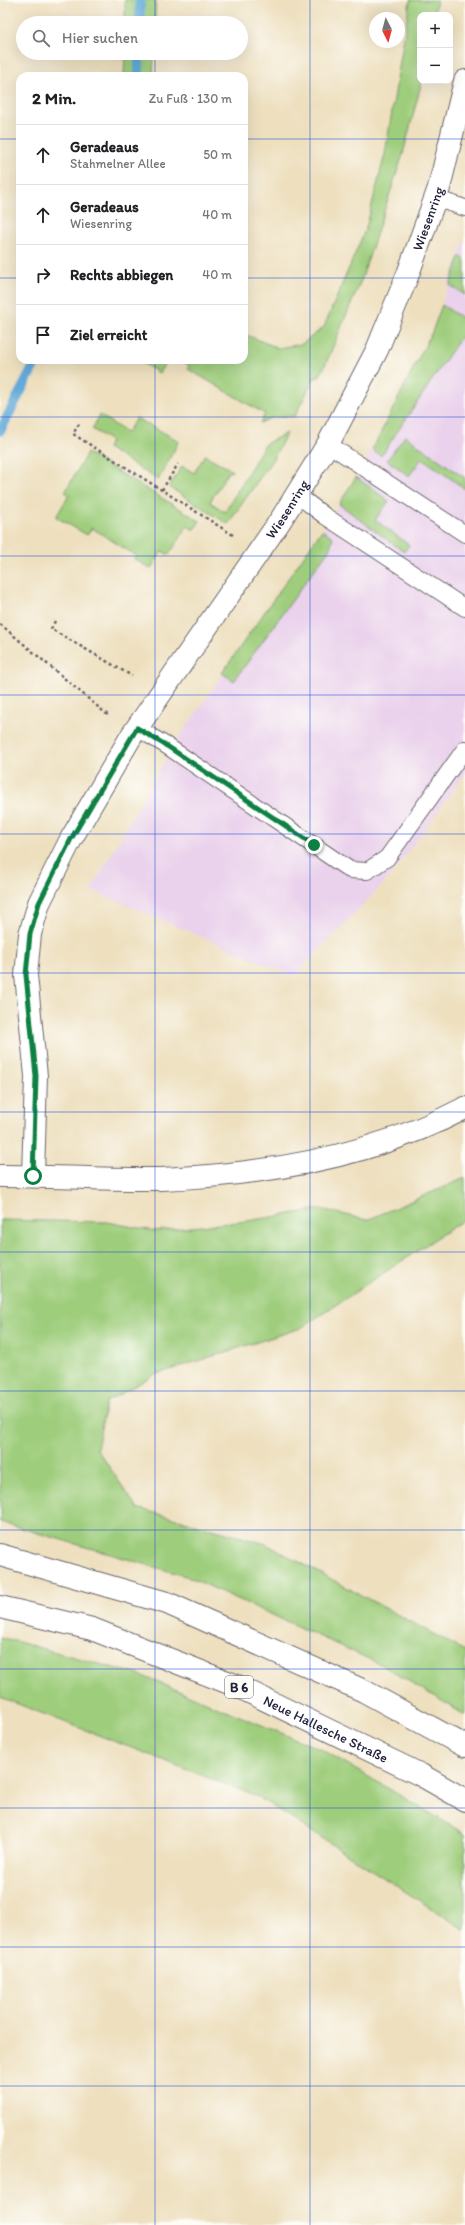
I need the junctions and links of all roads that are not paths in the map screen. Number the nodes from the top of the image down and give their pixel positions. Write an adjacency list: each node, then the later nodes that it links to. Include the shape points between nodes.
1 (465, 81): 2 (street, Wiesenring)
2 (435, 198): 3 (lane); 4 (street, Wiesenring, via 377,350)
3 (465, 208)
4 (328, 444): 5 (street, Wiesenring); 6 (lane)
5 (296, 494): 7 (lane, via 325,516); 8 (street, Wiesenring)
6 (465, 534)
7 (465, 608)
8 (134, 732): 9 (lane, via 167,746 350,870 367,871 387,858); 12 (street, Wiesenring, via 71,839 39,903 30,934 26,975 36,1076)
9 (465, 749)
10 (465, 1108): 12 (street, via 441,1121 353,1153 257,1171 160,1179)
11 (0, 1176): 12 (street)
12 (33, 1176)
13 (0, 1555): 15 (street, via 167,1603 364,1691)
14 (0, 1607): 16 (street, Neue Hallesche Straße / B 6, via 92,1629 237,1686 421,1775)
15 (465, 1746)
16 (465, 1800)

